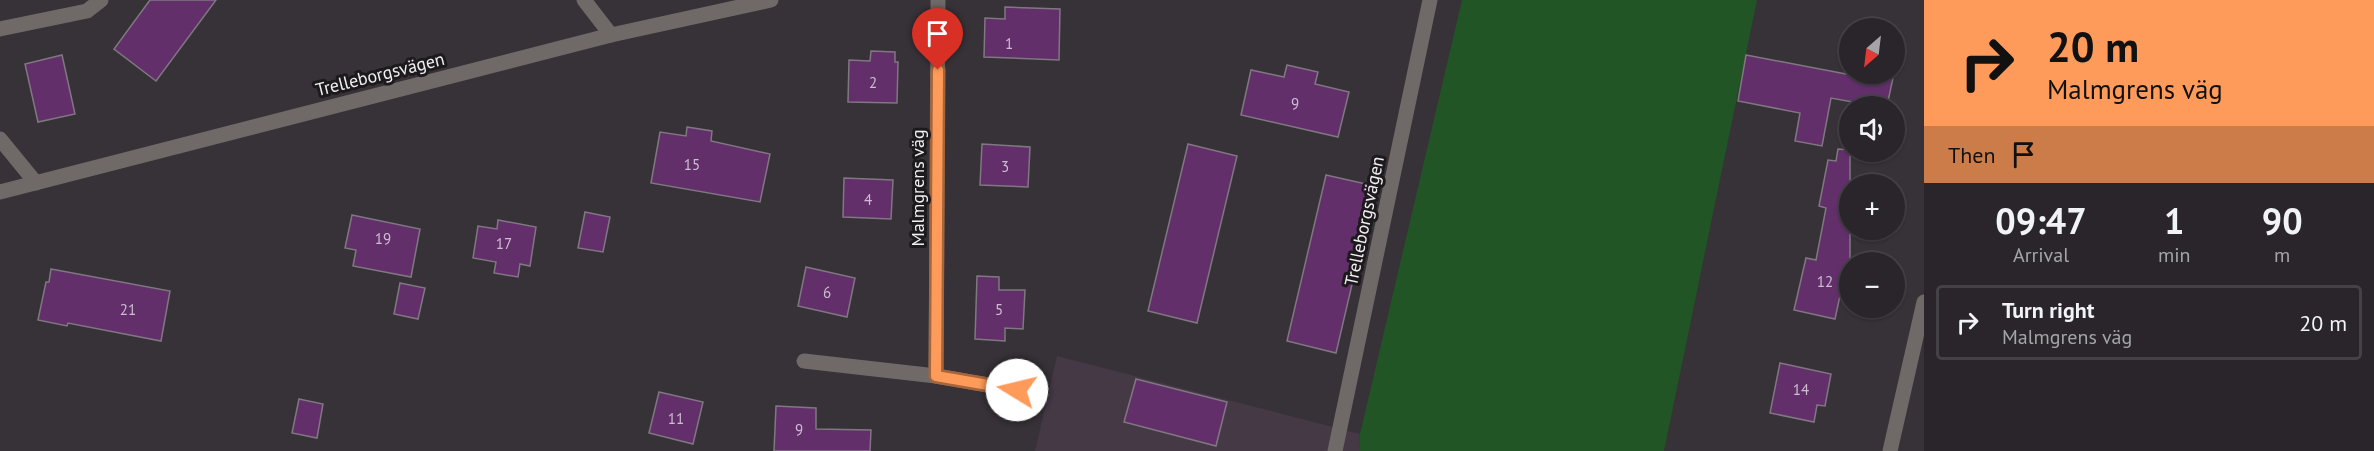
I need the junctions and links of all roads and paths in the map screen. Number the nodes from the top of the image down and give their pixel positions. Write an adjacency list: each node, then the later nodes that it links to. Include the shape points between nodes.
1 (101, 0): 6 (street, via 87,11)
2 (584, 0): 7 (street)
3 (771, 0): 7 (street, Trelleborgsvägen)
4 (938, 0): 13 (street, Malmgrens väg)
5 (1430, 0): 15 (street, Trelleborgsvägen)
6 (0, 29)
7 (611, 35): 9 (street, Trelleborgsvägen)
8 (0, 139): 9 (street)
9 (36, 183): 10 (street, Trelleborgsvägen)
10 (0, 192)
11 (1924, 302): 16 (street)
12 (804, 361): 13 (street)
13 (936, 376): 14 (street)
14 (1017, 390)
15 (1335, 451)
16 (1890, 451)

